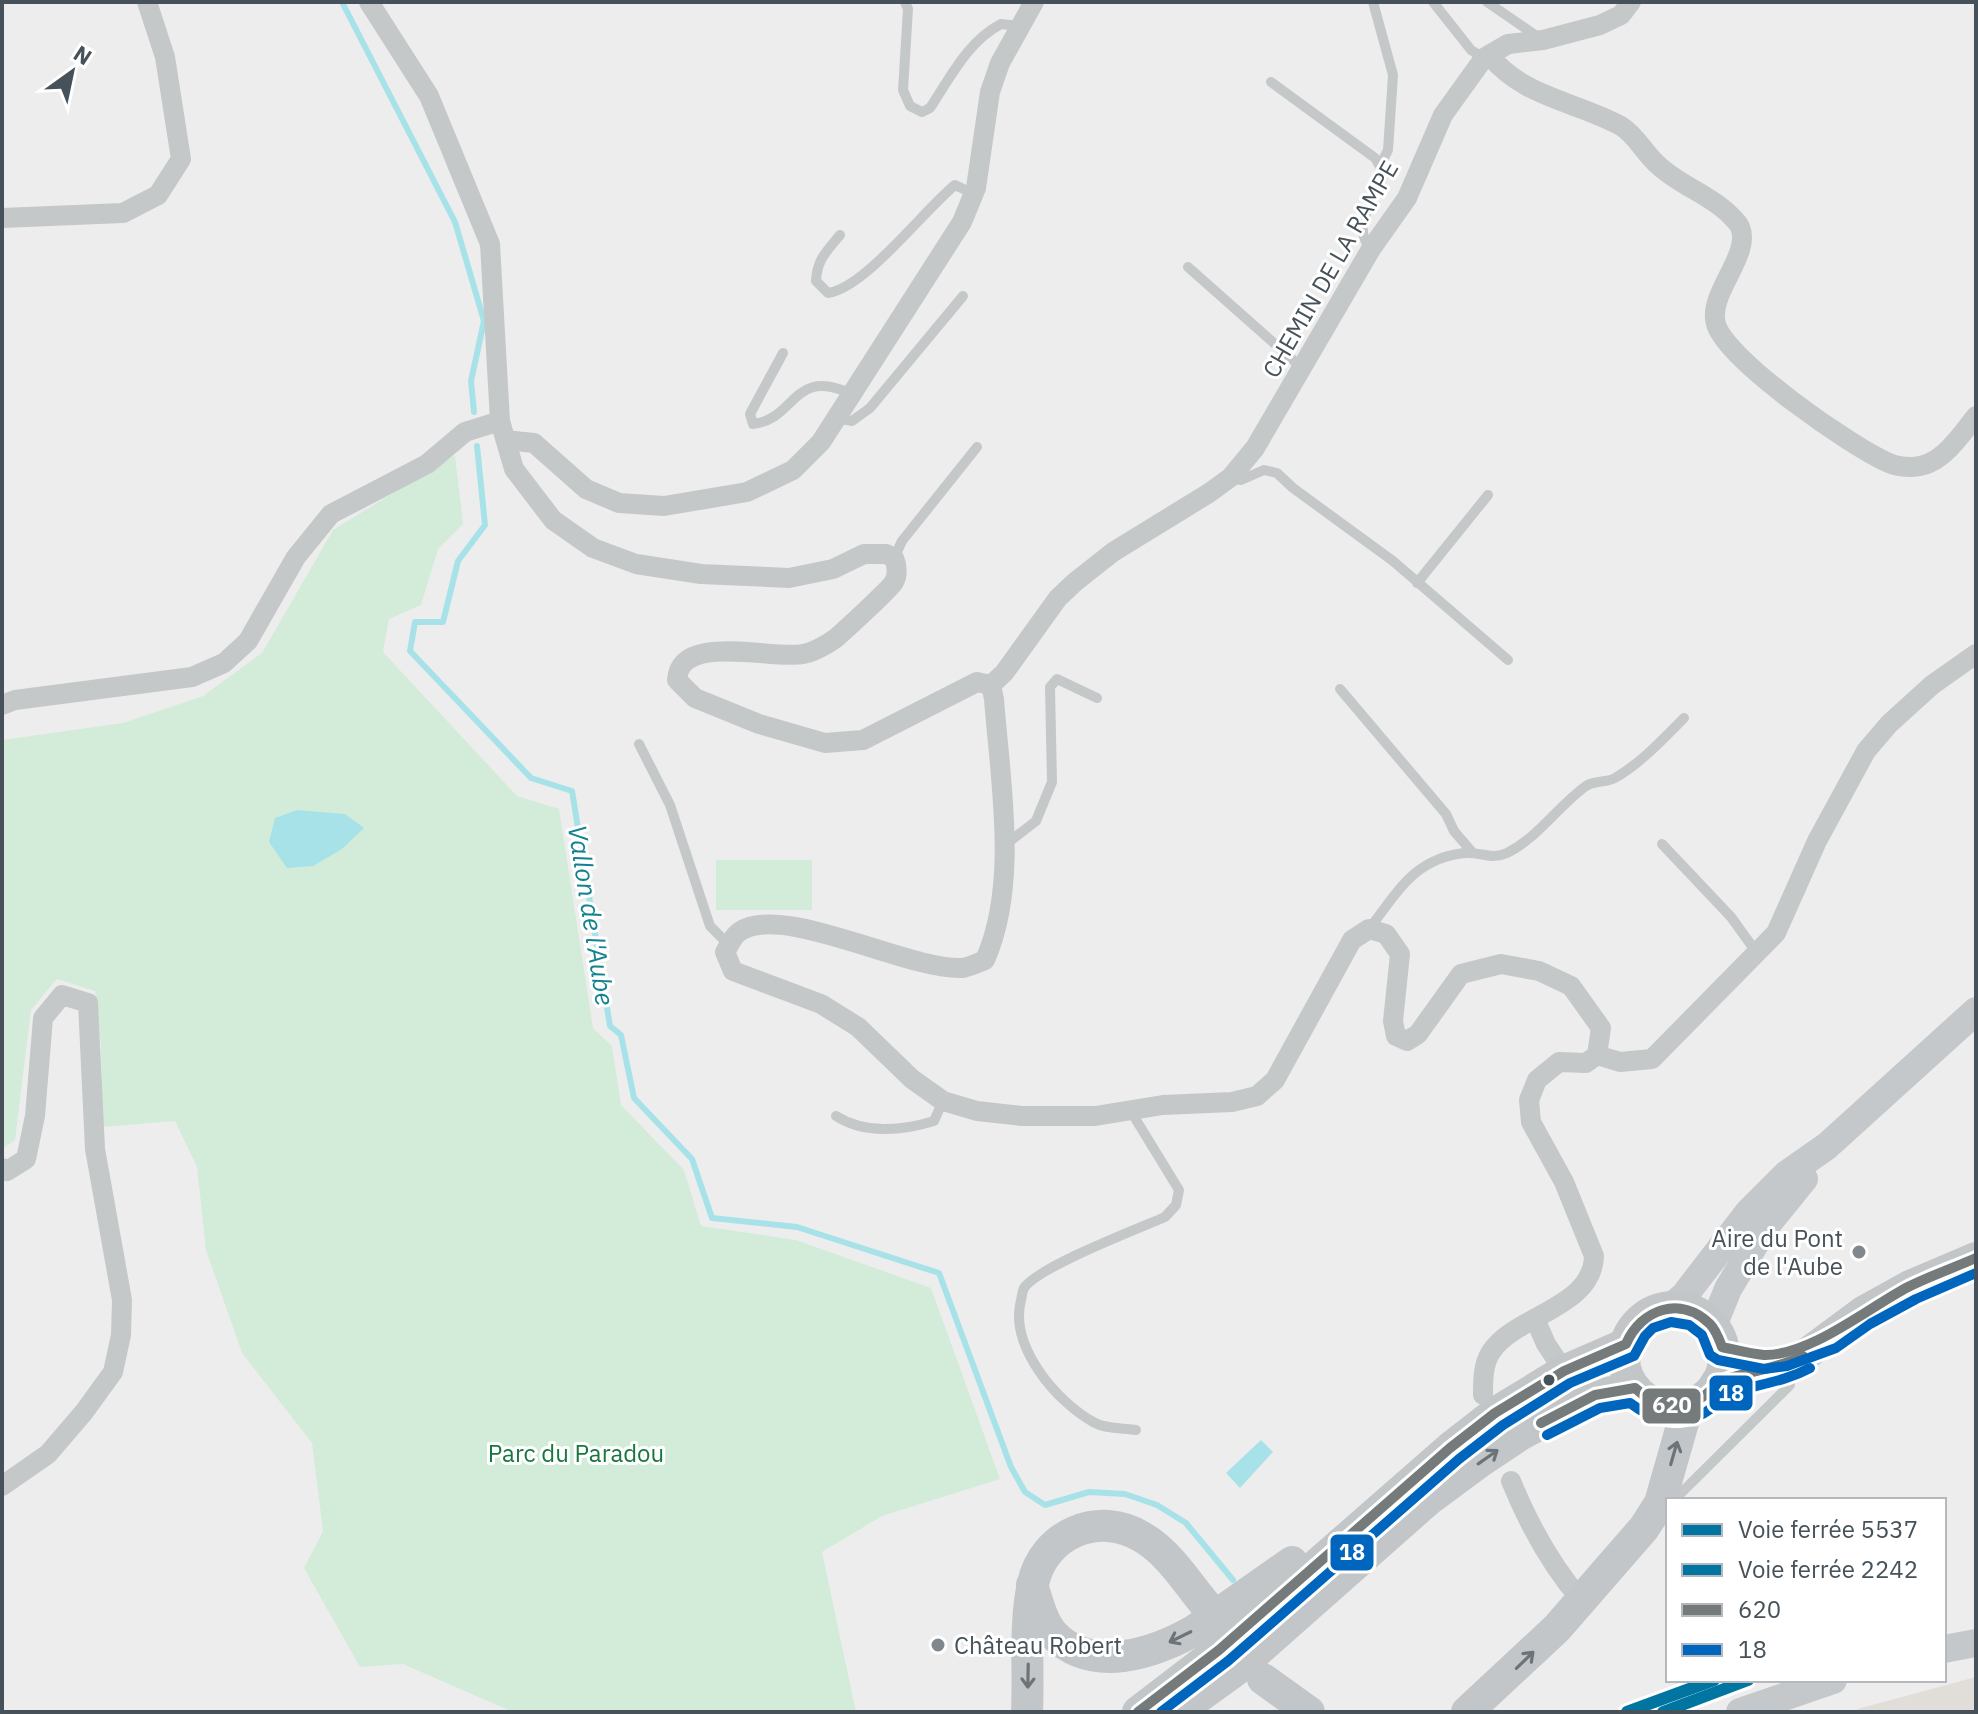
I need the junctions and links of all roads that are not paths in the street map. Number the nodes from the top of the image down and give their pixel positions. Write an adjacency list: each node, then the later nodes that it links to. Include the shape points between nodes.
1 (147, 2): 15 (street, via 165,57 181,159 158,195 123,213)
2 (369, 2): 25 (street, via 429,96 490,244)
3 (905, 2): 9 (lane, via 903,90 910,106 922,112 979,39 1001,24)
4 (1034, 2): 9 (street)
5 (1373, 2): 13 (lane, via 1393,75 1388,150)
6 (1433, 2): 11 (lane, via 1471,50)
7 (1487, 2): 10 (lane)
8 (1631, 2): 10 (street, via 1621,15 1600,25)
9 (1020, 26): 14 (street, via 990,92)
10 (1543, 40): 11 (street, via 1508,44)
11 (1486, 57): 17 (street, CHEMIN DE LA RAMPE, via 1443,115 1407,198); 23 (street, via 1534,91 1625,129 1658,165 1740,226 1742,241 1715,308 1716,325 1757,374 1784,395 1890,464 1914,467 1935,461)
12 (1271, 82): 13 (lane)
13 (1380, 166): 17 (lane, via 1381,185 1362,223 1363,239)
14 (974, 194): 16 (lane, via 955,185 892,250 840,291 828,293 816,281 817,269); 22 (street, via 962,222)
15 (2, 218)
16 (840, 235)
17 (1371, 249): 21 (street, CHEMIN DE LA RAMPE)
18 (1188, 267): 21 (lane)
19 (963, 296): 24 (lane, via 870,408 852,421)
20 (783, 353): 22 (lane, via 750,414 753,424 768,423 798,394 821,384)
21 (1302, 368): 27 (street, CHEMIN DE LA RAMPE, via 1255,448)
22 (852, 394): 24 (street)
23 (1976, 416)
24 (836, 418): 25 (street, via 793,470 747,492 664,506 619,503 586,489 534,443)
25 (503, 430): 29 (street, via 514,469 553,520 593,548 636,564 701,574 789,578 833,569 864,554); 36 (street, via 465,432 427,464 331,514 296,557 248,641 224,663 192,677)
26 (977, 447): 29 (lane)
27 (1231, 477): 30 (lane, CHEMIN DE LA RAMPE, via 1241,480 1264,470 1277,473); 33 (street, CHEMIN DE LA RAMPE, via 1075,582)
28 (1488, 495): 30 (lane)
29 (894, 558): 33 (street, via 894,582 835,639 804,654 706,652 686,658 677,680 695,698 825,743 863,740 977,682)
30 (1417, 583): 32 (lane, CHEMIN DE LA RAMPE)
31 (1976, 654): 44 (street, via 1932,685 1866,751 1817,841 1776,933)
32 (1508, 660)
33 (991, 685): 40 (street)
34 (1340, 689): 41 (lane)
35 (1097, 698): 40 (lane, via 1057,679 1050,687 1052,782 1036,821)
36 (2, 705)
37 (1684, 718): 41 (lane, via 1630,767 1607,782 1588,785 1536,834 1506,854)
38 (639, 744): 43 (lane, via 670,805 710,926)
39 (1662, 844): 44 (lane, via 1731,917)
40 (1003, 846): 43 (street, via 1004,879 994,941 985,960 965,968 933,966 801,928 759,923 737,933)
41 (1472, 852): 42 (lane, via 1450,854 1411,874)
42 (1369, 929): 46 (street, via 1386,934 1400,954 1396,1036 1407,1041 1418,1034 1461,974 1501,964 1539,971 1571,986 1601,1028); 48 (street, via 1352,940 1275,1080 1257,1096)
43 (729, 945): 47 (street, via 725,952 733,971 821,1004 858,1027)
44 (1757, 953): 46 (street, via 1652,1059 1620,1062)
45 (1976, 1011): 50 (main road)
46 (1597, 1055): 54 (street, via 1586,1063 1559,1062 1537,1080 1529,1100 1531,1122 1564,1182 1594,1256 1590,1275 1575,1294)
47 (943, 1101): 48 (street, via 1022,1116 1095,1116); 49 (lane, via 934,1121 912,1128 868,1129)
48 (1130, 1110): 64 (lane, via 1179,1190 1176,1205 1165,1217 1054,1266 1024,1288 1017,1314 1020,1334 1047,1383 1098,1425)
49 (836, 1116)
50 (1827, 1146): 53 (main road, via 1787,1174 1748,1213); 56 (main road, via 1765,1227 1728,1289)
51 (4, 1173): 67 (street, via 26,1159 43,1018 62,995 88,1003 95,1149 122,1300 121,1335 113,1372 84,1412 48,1454)
52 (1976, 1258): 55 (main road, via 1910,1286)
53 (1670, 1308): 56 (main road, via 1695,1312); 57 (main road, via 1639,1322)
54 (1535, 1319): 58 (street); 62 (street, via 1491,1352)
55 (1830, 1335): 56 (main road, via 1773,1356); 59 (main road, via 1801,1358 1768,1372)
56 (1717, 1337): 59 (main road, via 1723,1359)
57 (1626, 1344): 58 (main road); 61 (main road, via 1625,1367)
58 (1564, 1371): 65 (main road)
59 (1716, 1383): 63 (main road)
60 (1790, 1385): 68 (lane)
61 (1635, 1388): 63 (main road, via 1659,1405); 79 (main road, one-way to 61, via 1236,1670 1427,1501 1481,1461 1595,1395)
62 (1483, 1395)
63 (1688, 1405): 70 (main road, one-way to 63)
64 (1136, 1430)
65 (1450, 1448): 71 (main road, one-way to 71, via 1195,1630 1147,1651 1109,1657 1071,1647 1045,1622); 78 (main road, via 1219,1650)
66 (1511, 1481): 72 (street, via 1558,1574)
67 (2, 1486)
68 (1673, 1498)
69 (1666, 1501): 70 (lane)
70 (1660, 1503): 72 (main road)
71 (1032, 1585): 73 (main road, via 1048,1550 1065,1535 1101,1526 1142,1536); 77 (main road, one-way to 77)
72 (1581, 1600): 82 (main road, one-way to 72)
73 (1205, 1604)
74 (1976, 1643): 75 (main road)
75 (1946, 1649)
76 (1827, 1682): 83 (main road)
77 (1027, 1712)
78 (1138, 1712)
79 (1178, 1712)
80 (1286, 1712): 81 (main road, via 1263,1679)
81 (1309, 1712)
82 (1467, 1712)
83 (1740, 1712)

